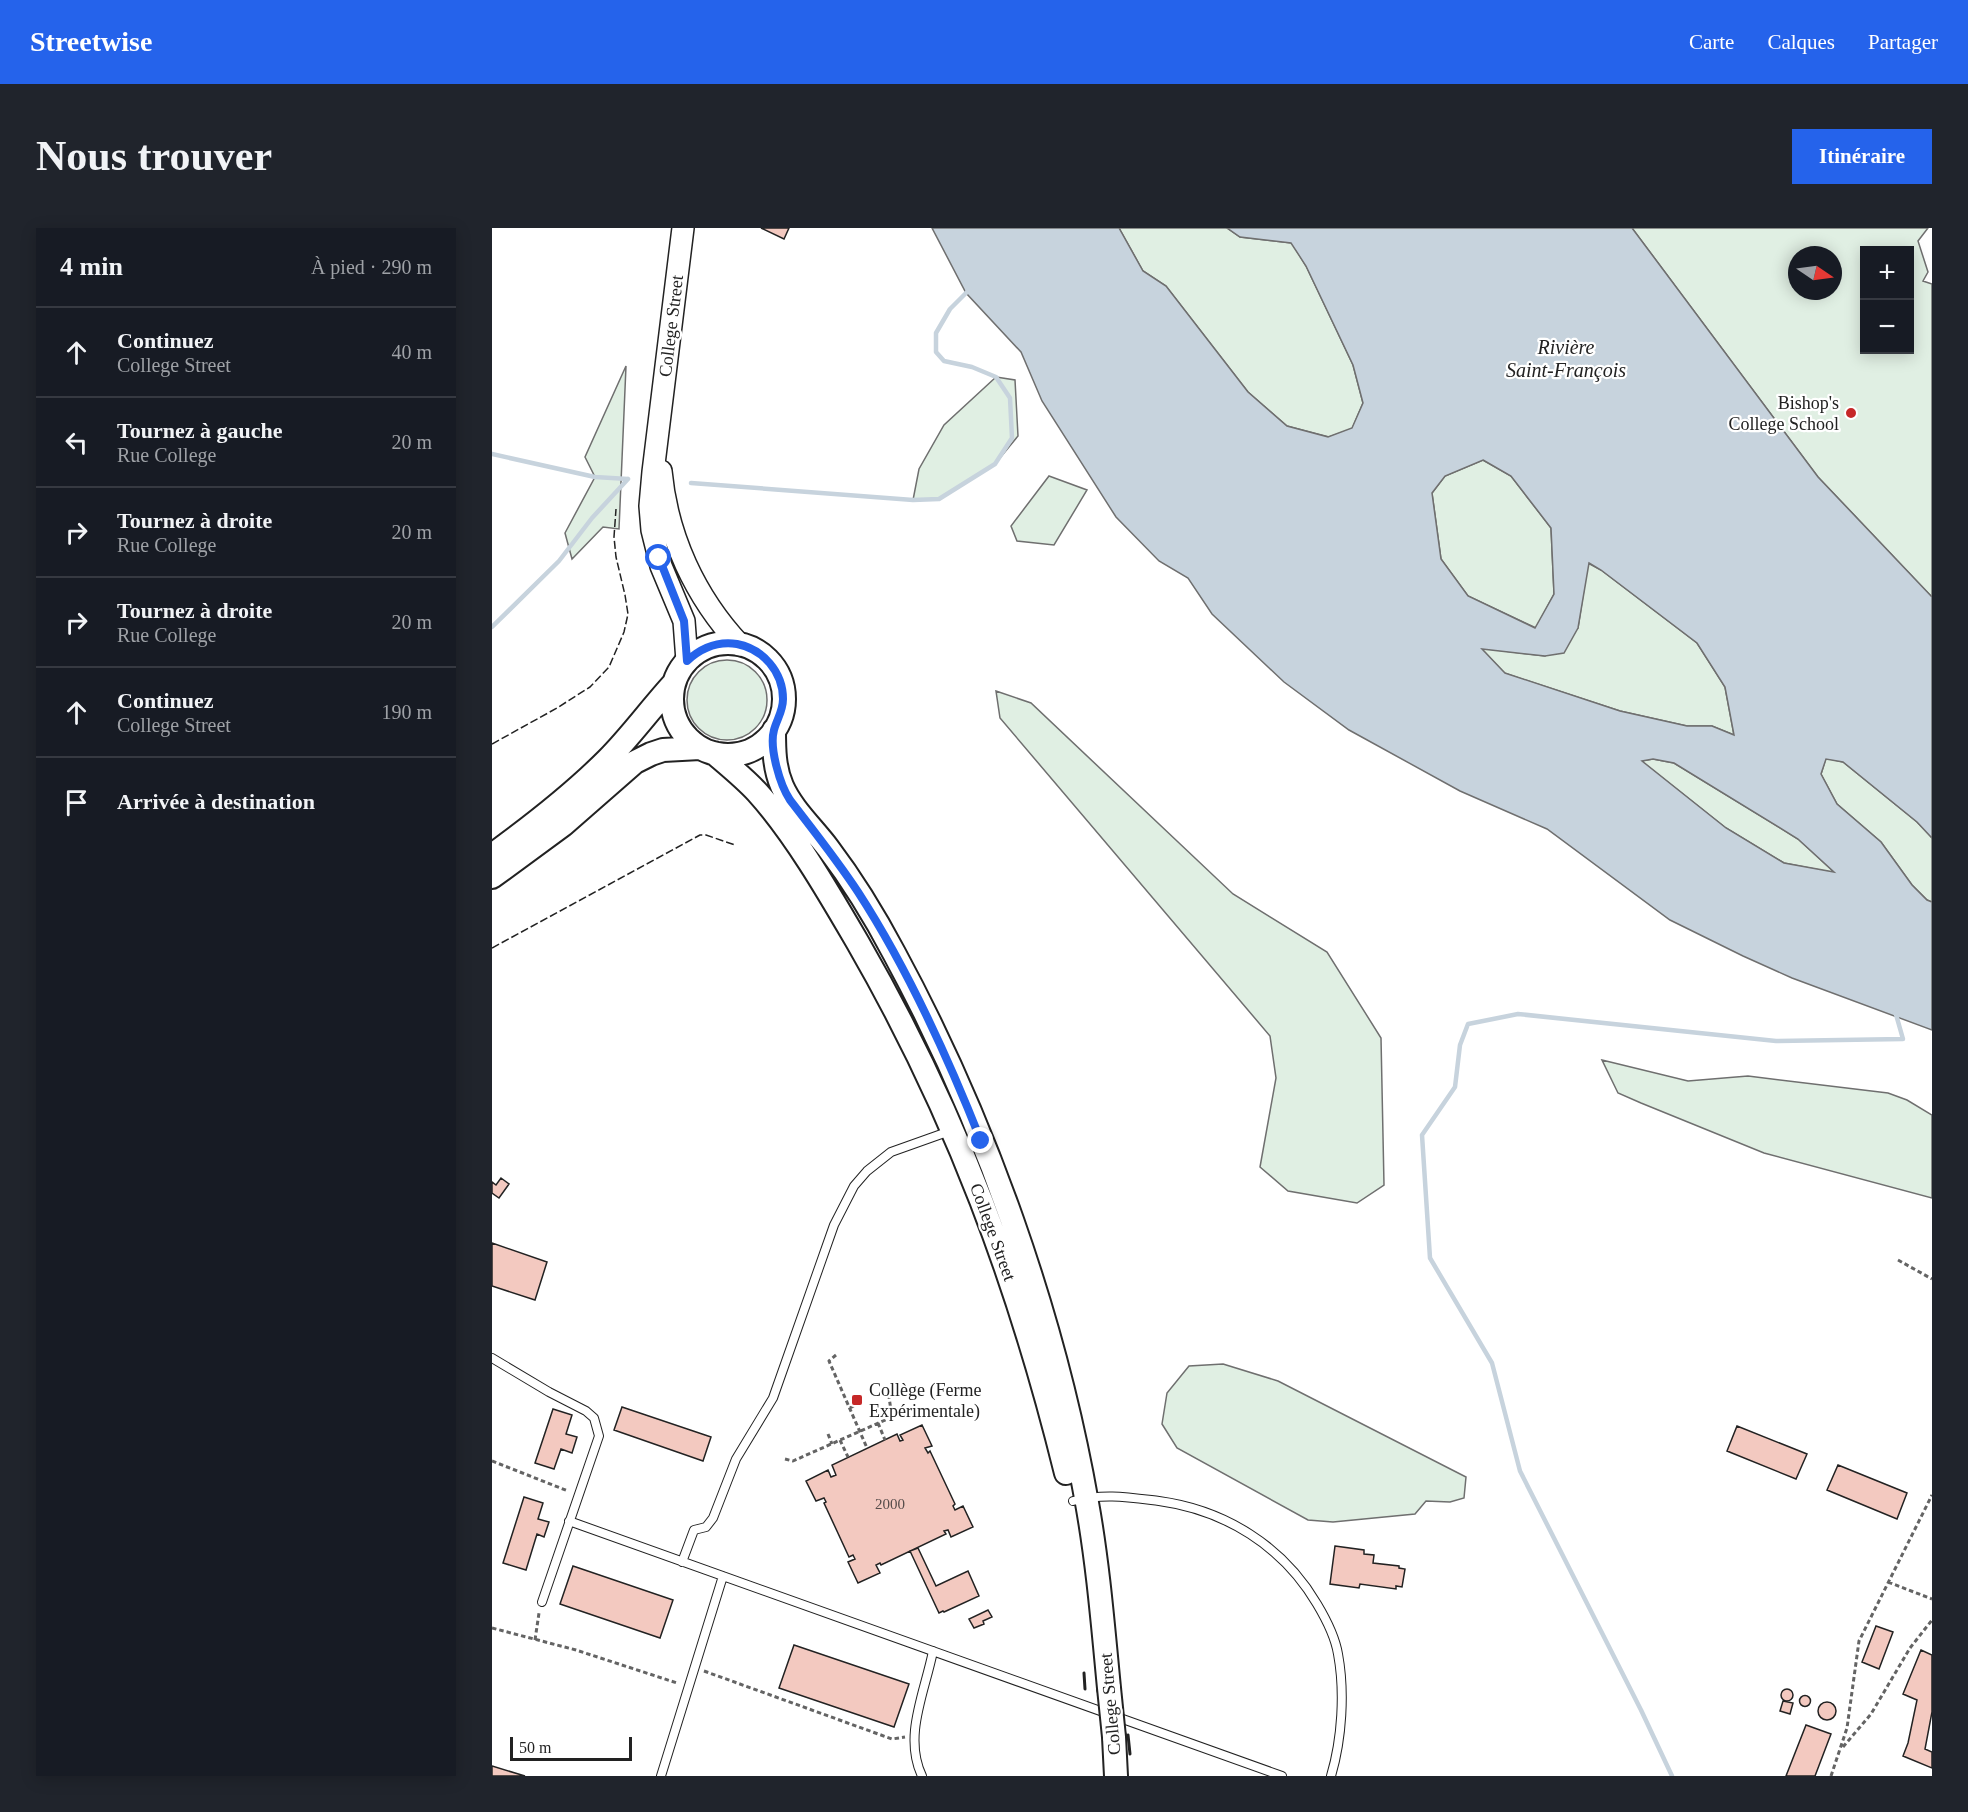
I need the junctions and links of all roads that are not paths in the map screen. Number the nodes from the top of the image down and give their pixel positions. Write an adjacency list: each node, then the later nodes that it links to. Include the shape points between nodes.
1 (683, 228): 2 (main road, College Street)
2 (659, 424): 3 (main road, College Street, via 662,480 682,557 710,610); 4 (main road, College Street, via 651,485 652,526 662,566 684,621)
3 (740, 645): 4 (main road, via 714,645); 6 (main road, via 762,656 778,675 783,700)
4 (687, 661): 5 (main road)
5 (674, 683): 7 (main road, via 676,721 686,737); 8 (main road, via 590,776)
6 (774, 730): 7 (main road, via 745,752 726,755); 12 (main road, College Street, via 775,760 782,786 843,869 884,935 930,1024 973,1122 1012,1222 1046,1329 1071,1426)
7 (707, 750): 9 (main road, via 663,750 635,762 563,825); 10 (main road, College Street, via 750,784 769,806 837,907 902,1024)
8 (492, 855)
9 (492, 877)
10 (953, 1130): 12 (main road, College Street, via 993,1228); 14 (lane, via 891,1152 854,1186 834,1225 772,1398 736,1459 713,1518 706,1527 694,1530)
11 (492, 1358): 13 (lane, via 594,1418 599,1436)
12 (1080, 1500): 20 (main road, College Street, bridge, via 1103,1632); 22 (lane, via 1114,1496 1173,1503 1227,1520 1257,1537 1283,1560 1328,1622 1338,1653 1341,1696)
13 (568, 1521): 14 (lane); 16 (lane)
14 (682, 1562): 15 (lane)
15 (723, 1576): 17 (lane); 18 (lane)
16 (542, 1602)
17 (933, 1651): 19 (lane, via 914,1736); 21 (lane)
18 (661, 1776)
19 (922, 1776)
20 (1116, 1776)
21 (1282, 1776)
22 (1331, 1776)

